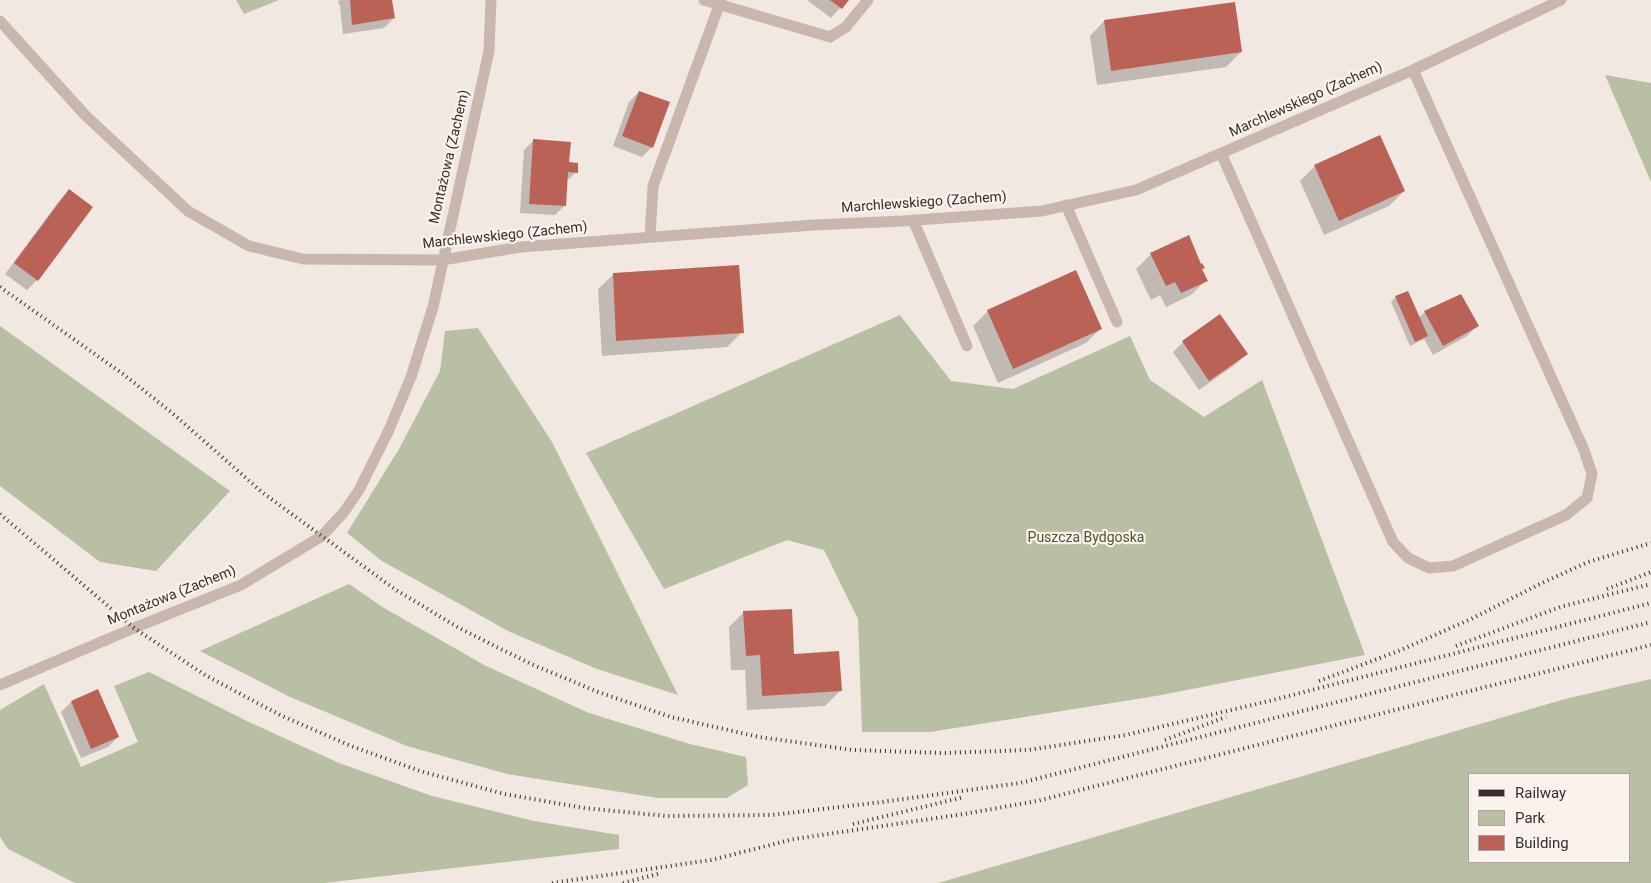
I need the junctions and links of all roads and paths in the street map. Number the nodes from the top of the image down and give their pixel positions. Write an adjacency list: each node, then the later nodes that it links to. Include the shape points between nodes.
1 (491, 0): 12 (lane, Montażowa (Zachem), via 489,51)
2 (704, 0): 5 (lane)
3 (868, 0): 5 (lane, via 846,27 830,37)
4 (1561, 0): 7 (lane, Marchlewskiego (Zachem))
5 (721, 2): 11 (lane, via 652,186)
6 (0, 21): 12 (lane, Marchlewskiego (Zachem), via 85,115 188,211 249,246 303,259)
7 (1413, 70): 8 (lane, Marchlewskiego (Zachem)); 8 (lane, via 1592,474 1587,498 1566,515 1453,566 1430,568 1408,558 1393,542)
8 (1221, 153): 9 (lane, Marchlewskiego (Zachem), via 1136,190)
9 (1066, 205): 10 (lane, Marchlewskiego (Zachem), via 1042,211); 13 (lane)
10 (913, 220): 11 (lane, Marchlewskiego (Zachem)); 14 (lane)
11 (650, 237): 12 (lane, Marchlewskiego (Zachem), via 521,247)
12 (442, 260): 15 (lane, Montażowa (Zachem), via 433,307 411,377 388,432 359,490 322,536 241,585)
13 (1117, 322)
14 (967, 346)
15 (0, 684)

